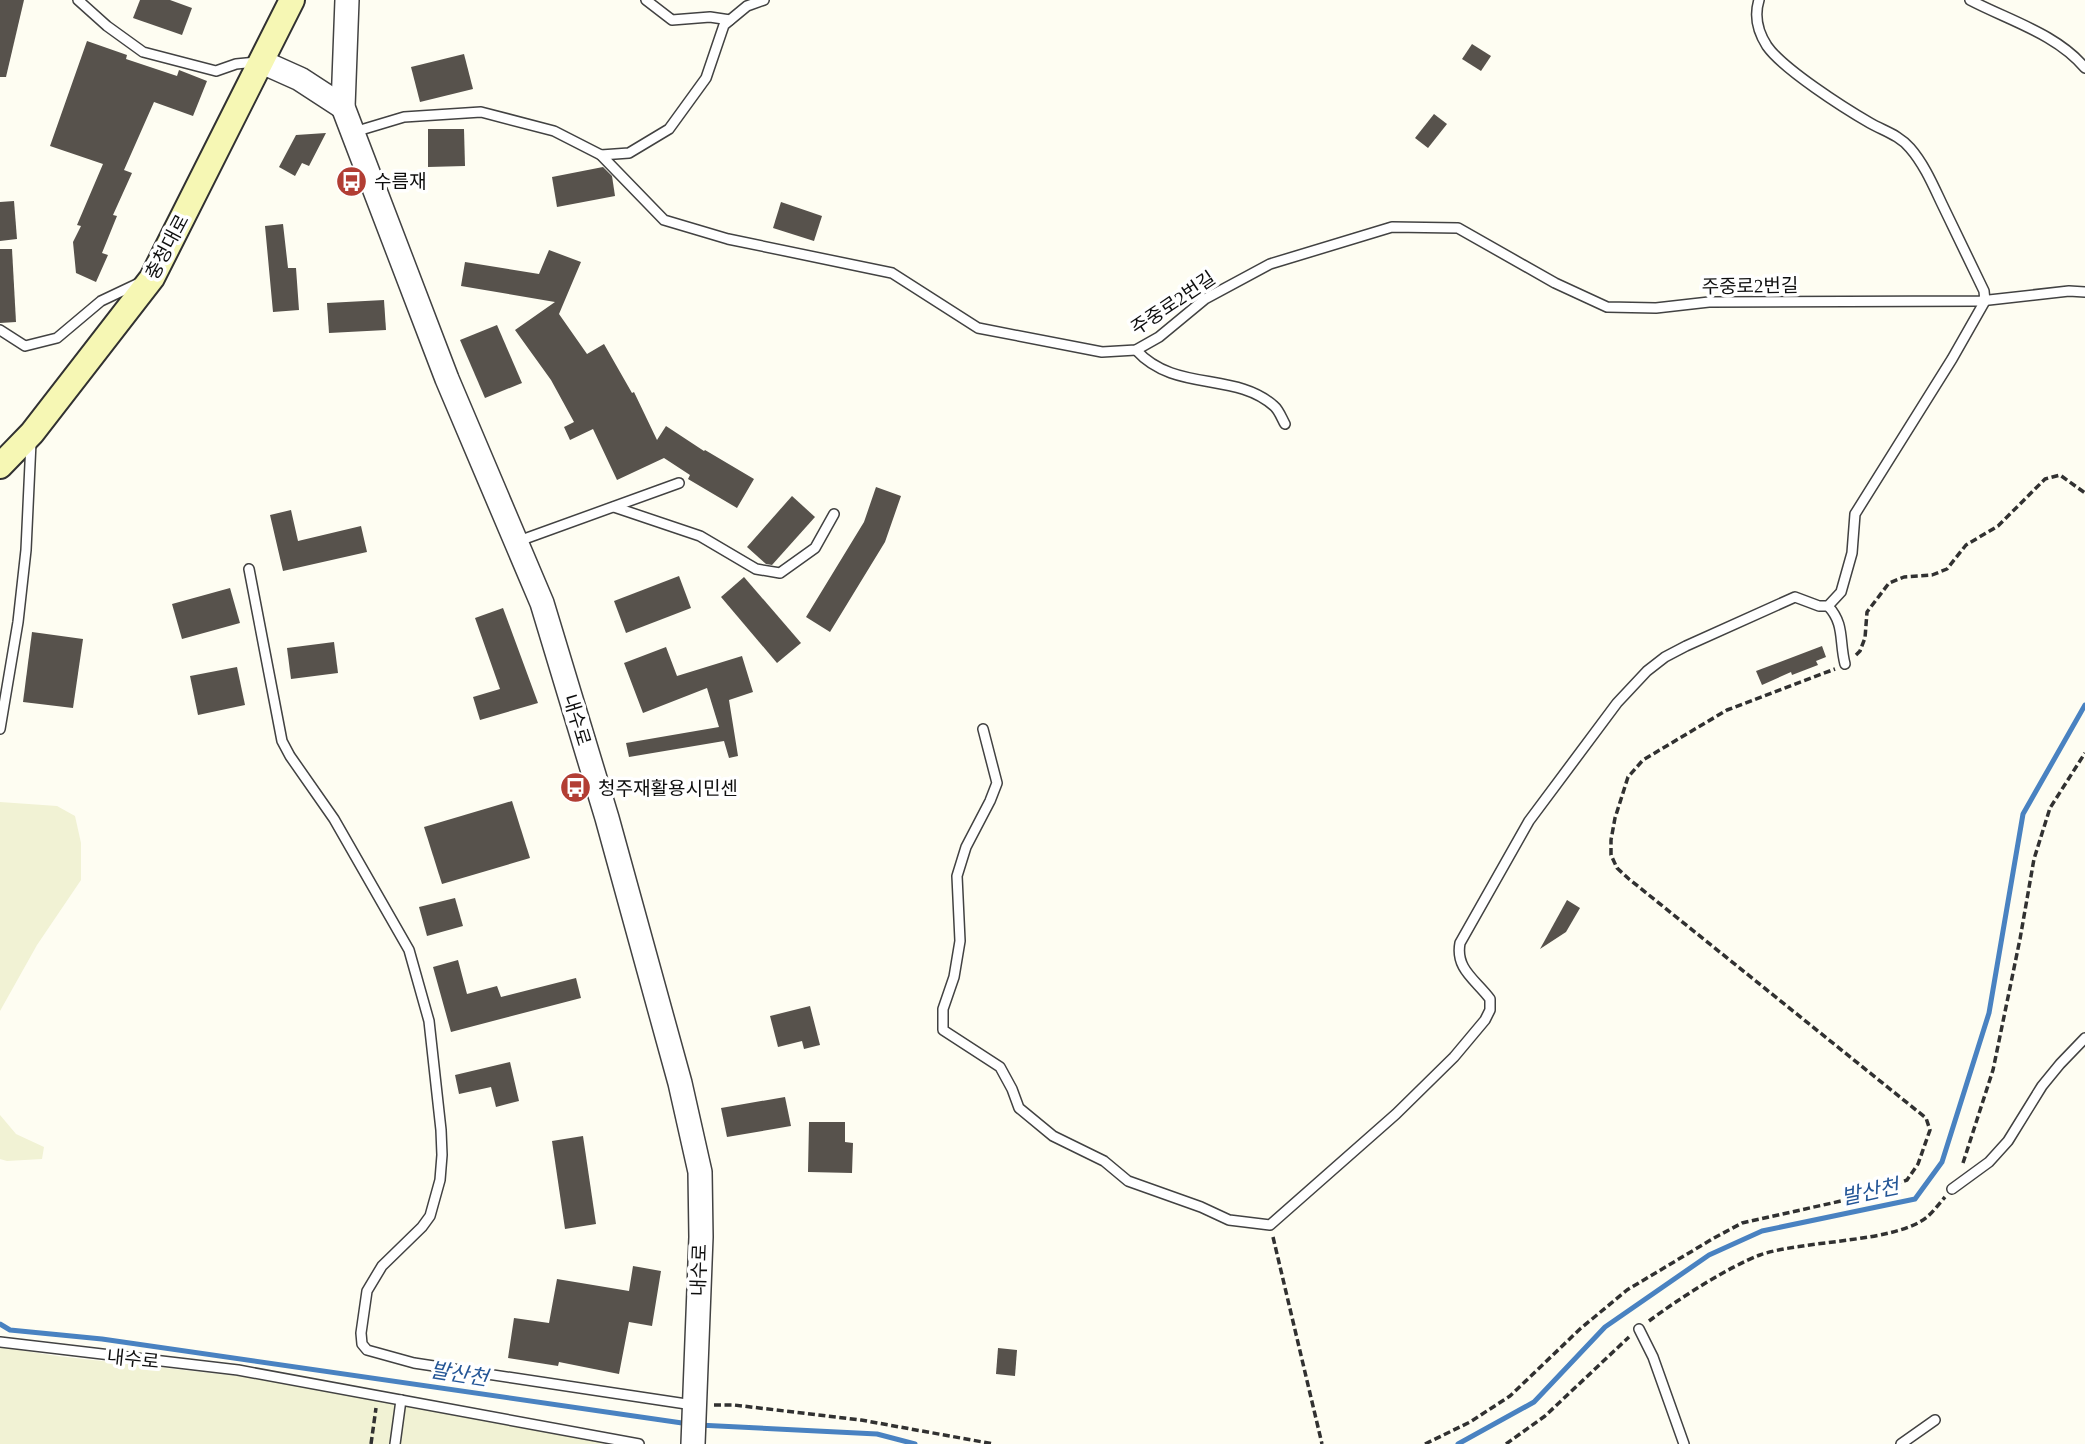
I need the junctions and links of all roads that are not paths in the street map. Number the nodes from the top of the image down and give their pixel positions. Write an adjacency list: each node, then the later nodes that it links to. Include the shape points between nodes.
1 (78, 0): 9 (lane, via 144,52 216,71)
2 (292, 0): 9 (main road, 충청대로)
3 (347, 0): 11 (street)
4 (646, 0): 8 (lane, via 672,20)
5 (764, 0): 8 (lane)
6 (1759, 0): 16 (lane, via 1758,26 1777,56 1830,98 1910,148 1941,202)
7 (1970, 0): 10 (lane, via 2039,33)
8 (730, 20): 13 (lane, via 724,24 706,78 669,129 629,153)
9 (262, 62): 11 (street, via 300,79); 14 (main road, 충청대로)
10 (2085, 68)
11 (343, 107): 12 (street, 내수로)
12 (352, 132): 13 (lane, 주중로2번길, via 404,117 481,112 554,131); 25 (street, 내수로, via 447,379)
13 (601, 155): 18 (lane, 주중로2번길, via 664,220 728,239 892,273 978,328 1102,352)
14 (152, 278): 17 (lane, via 101,300 57,338 25,346); 20 (main road, 충청대로)
15 (2085, 292): 16 (lane, 주중로2번길)
16 (1985, 301): 18 (lane, 주중로2번길, via 1607,307 1458,228 1392,227 1270,264 1205,299); 27 (lane, via 1855,514 1852,553 1841,592)
17 (0, 330)
18 (1136, 350): 19 (lane, via 1148,364 1167,372 1252,392 1276,407)
19 (1285, 425)
20 (32, 433): 21 (main road, 충청대로); 29 (lane, via 26,550)
21 (0, 466)
22 (679, 483): 23 (lane)
23 (614, 507): 24 (lane, via 700,536 756,569 780,573 815,548); 25 (lane)
24 (834, 514)
25 (516, 542): 36 (street, 내수로, via 542,603 607,818 700,1172)
26 (248, 569): 36 (lane, via 282,741 334,819 410,950 429,1021 441,1130 440,1180 430,1216 382,1266 367,1291 362,1344 367,1350 414,1363)
27 (1828, 607): 28 (lane, via 1841,628); 30 (lane, via 1795,597 1783,601 1665,657 1617,703 1529,821 1460,943 1463,969 1490,999 1485,1020 1396,1114 1270,1225 1228,1220 1128,1181 1104,1161 1053,1136 1019,1108 1000,1067 943,1030 943,1009 960,941 957,876 997,783)
28 (1845, 664)
29 (0, 729)
30 (983, 729)
31 (2085, 1038): 32 (lane, via 2048,1079 2008,1141 1989,1162)
32 (1952, 1189)
33 (1639, 1329): 41 (lane)
34 (0, 1342): 35 (lane, 내수로, via 239,1370)
35 (401, 1400): 38 (lane); 39 (lane, 내수로)
36 (694, 1408): 40 (street, 내수로)
37 (1935, 1420): 42 (lane)
38 (396, 1444)
39 (639, 1444)
40 (693, 1444)
41 (1684, 1444)
42 (1901, 1444)

